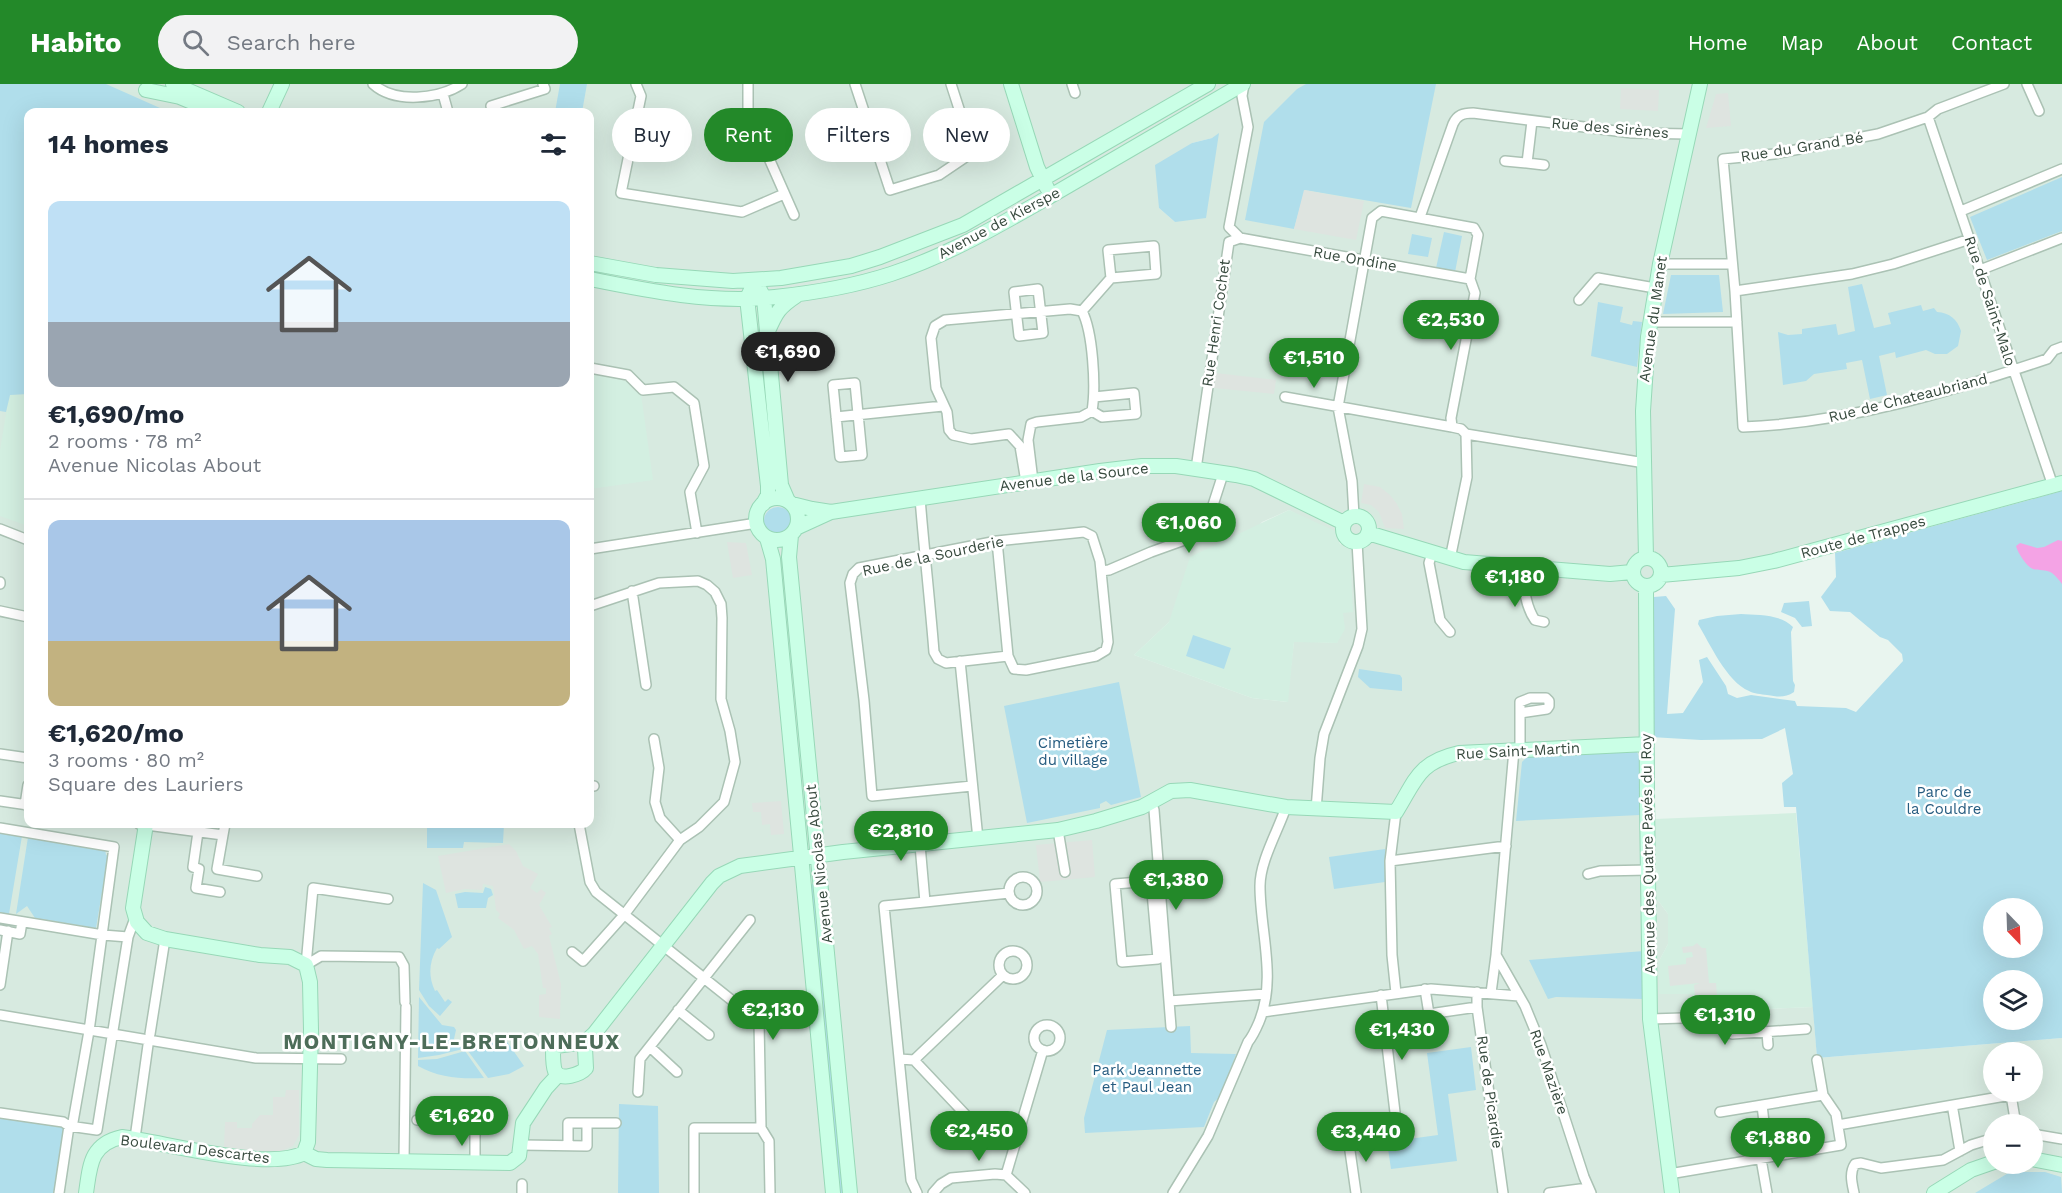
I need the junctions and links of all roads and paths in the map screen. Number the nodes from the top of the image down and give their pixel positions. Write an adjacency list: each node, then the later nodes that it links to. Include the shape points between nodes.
1 (173, 84): 21 (street)
2 (282, 84): 22 (street)
3 (373, 84): 18 (street, via 409,97)
4 (462, 84): 18 (street)
5 (543, 84): 24 (street, via 545,89)
6 (636, 84): 34 (street, via 641,96 621,193 742,212)
7 (748, 84): 34 (street, via 748,111)
8 (855, 84): 9 (street, via 890,190 939,175 973,152)
9 (951, 84)
10 (1011, 84): 33 (street)
11 (1208, 84): 33 (street, Avenue de Kierspe)
12 (1244, 84): 35 (street, Avenue de Kierspe); 39 (street, via 1242,96 1248,127 1229,227)
13 (1700, 84): 28 (street, Avenue du Manet)
14 (1709, 84): 28 (street)
15 (2004, 84): 26 (street, Rue du Grand Bé, via 1938,109)
16 (2027, 84): 25 (street)
17 (140, 87): 19 (street); 20 (street)
18 (443, 94): 23 (street)
19 (188, 108)
20 (206, 108)
21 (229, 108)
22 (271, 108)
23 (447, 108)
24 (492, 108)
25 (2039, 111)
26 (1928, 117): 36 (street, Rue de Saint-Malo); 45 (street, Rue du Grand Bé, via 1878,134 1774,154 1723,159)
27 (1532, 121): 28 (street, Rue des Sirènes, via 1632,133); 30 (street, Rue des Sirènes); 38 (street, Rue des Sirènes, via 1469,113 1456,118)
28 (1689, 134): 44 (street, Avenue du Manet)
29 (1505, 160): 30 (street)
30 (1527, 163): 31 (street)
31 (1544, 165)
32 (2062, 169): 36 (street)
33 (1042, 180): 35 (street); 51 (street, Avenue de Kierspe, via 963,225 880,257 861,271 817,282)
34 (784, 194): 37 (street)
35 (1051, 195): 53 (street, Avenue de Kierspe, via 922,263 844,286)
36 (1961, 211): 41 (street, Rue de Saint-Malo)
37 (794, 215)
38 (1420, 217): 42 (street, via 1378,213 1370,223); 48 (street, via 1477,231)
39 (1240, 238): 42 (street, Rue Ondine); 77 (street, Rue Henri Cochet, via 1229,242 1226,252)
40 (2062, 238): 46 (street)
41 (1970, 239): 46 (street, Rue de Saint-Malo); 52 (street, via 1852,274)
42 (1363, 260): 48 (street, Rue Ondine); 68 (street)
43 (594, 264): 51 (street, Avenue de Kierspe, via 656,275 733,281)
44 (1660, 264): 45 (street); 50 (street, Avenue du Manet)
45 (1732, 264): 52 (street, Rue du Grand Bé)
46 (1980, 270): 64 (street, Rue de Saint-Malo)
47 (1111, 278): 47 (street, via 1108,250 1154,246 1156,274); 57 (street)
48 (1470, 279): 72 (street, via 1475,293)
49 (594, 280): 54 (street, Avenue de Kierspe, via 653,291)
50 (1655, 288): 55 (street, via 1598,278); 59 (street, Avenue du Manet)
51 (760, 289): 53 (street, Avenue de Kierspe); 54 (street, Avenue de Kierspe); 61 (street, Avenue Nicolas About)
52 (1735, 291): 60 (street, Rue de Chateaubriand)
53 (801, 293): 61 (street, via 783,304)
54 (747, 298): 83 (street, via 768,486)
55 (1579, 300)
56 (1040, 311): 57 (street); 58 (street); 58 (street, via 1038,289 1014,292); 58 (street, via 1043,333 1019,336)
57 (1082, 311): 65 (street, via 1087,322)
58 (1016, 314): 67 (street, via 945,320 934,326 931,338 936,388)
59 (1650, 322): 60 (street); 76 (street, Avenue du Manet, via 1643,383)
60 (1737, 322): 64 (street, Rue de Chateaubriand, via 1743,427 1818,420 1881,407)
61 (767, 333): 82 (street, Avenue Nicolas About, via 782,485)
62 (2062, 347): 64 (street, Rue de Chateaubriand, via 2048,359)
63 (594, 369): 89 (street, via 628,375 644,390 674,387 694,403 704,466 690,492)
64 (2014, 370): 80 (street, Rue de Saint-Malo)
65 (1094, 397): 69 (street); 69 (street, via 1134,393 1136,414 1102,417)
66 (1285, 397): 68 (street)
67 (943, 405): 70 (street); 75 (street, via 953,435 970,439 1009,434)
68 (1338, 407): 72 (street); 85 (street, via 1352,481)
69 (1092, 411): 74 (street, via 1081,417 1031,424)
70 (858, 414): 71 (street); 71 (street, via 855,383 833,385); 71 (street, via 862,455 840,457)
71 (836, 417)
72 (1452, 427): 73 (street)
73 (1466, 434): 76 (street); 98 (street, via 1467,477)
74 (1028, 440): 75 (street); 79 (street)
75 (1017, 441): 79 (street)
76 (1645, 463): 97 (street, Avenue du Manet)
77 (1196, 469): 78 (street, Avenue de la Source); 79 (street, Avenue de la Source, via 1142,466)
78 (1223, 474): 85 (street, Avenue de la Source, via 1254,479); 100 (street, via 1204,534)
79 (1030, 482): 81 (street, Avenue de la Source)
80 (2057, 484): 102 (street, Route de Trappes, via 1774,561)
81 (920, 498): 84 (street, Avenue de la Source); 96 (street)
82 (790, 502): 83 (street, via 775,498); 84 (street, Avenue de la Source); 88 (street, Avenue Nicolas About, via 798,515)
83 (763, 504): 86 (street)
84 (831, 512): 88 (street, Avenue de la Source)
85 (1349, 520): 90 (street, via 1343,528 1345,536); 90 (street, via 1359,516 1366,521)
86 (757, 524): 89 (street); 92 (street, Avenue Nicolas About)
87 (0, 529): 91 (street)
88 (794, 532): 92 (street, via 779,540); 138 (street, Avenue Nicolas About, via 789,557)
89 (697, 533): 94 (street)
90 (1362, 537): 95 (street); 124 (street, via 1362,628 1324,734)
91 (24, 538)
92 (767, 538): 139 (street, Avenue Nicolas About, via 773,559)
93 (997, 541): 96 (street, Rue de la Sourderie); 100 (street, Rue de la Sourderie, via 1089,533); 110 (street)
94 (594, 548)
95 (1432, 553): 98 (street); 109 (street, via 1429,562 1440,620)
96 (925, 555): 111 (street, via 934,652 946,663); 119 (street, Rue de la Sourderie, via 859,568 850,583 872,796)
97 (1646, 558): 101 (street, via 1638,561); 102 (street, via 1658,563)
98 (1450, 559): 99 (street)
99 (1522, 567): 101 (street); 108 (street, via 1530,613 1535,620)
100 (1101, 570): 110 (street, via 1106,650 1096,656 1026,670 1014,669)
101 (1632, 572): 103 (street, via 1638,584)
102 (1661, 575): 103 (street, via 1654,585)
103 (1646, 587): 115 (street, Avenue des Quatre Pavés du Roy)
104 (632, 591): 105 (street); 112 (street); 135 (street, via 659,583 698,581 715,592 721,604 721,699 735,762 724,802)
105 (594, 605)
106 (0, 612): 107 (street)
107 (24, 616)
108 (1545, 622)
109 (1450, 632)
110 (1008, 656): 111 (street)
111 (960, 661): 119 (street)
112 (646, 685)
113 (1520, 713): 116 (street)
114 (654, 739): 135 (street, via 659,768 655,802 660,818)
115 (1647, 744): 116 (street, Rue Saint-Martin); 141 (street, Avenue des Quatre Pavés du Roy)
116 (1517, 750): 125 (street, Rue Saint-Martin, via 1458,753 1431,762 1416,777); 137 (street)
117 (0, 754): 118 (street)
118 (24, 757)
119 (972, 786): 134 (street)
120 (0, 801): 122 (street)
121 (1151, 802): 123 (street, via 1171,791 1190,790); 131 (street); 175 (street)
122 (24, 805)
123 (1286, 807): 124 (street); 172 (street, via 1260,884 1268,968)
124 (1316, 810): 125 (street)
125 (1396, 812): 140 (street)
126 (0, 828): 157 (street, via 114,847)
127 (142, 828): 153 (street, via 133,901)
128 (170, 828): 132 (street)
129 (224, 828): 133 (street)
130 (580, 828): 151 (street, via 590,882)
131 (1058, 830): 134 (street); 142 (street)
132 (198, 832): 133 (street); 145 (street, via 193,867 199,869 196,888)
133 (222, 835): 144 (street, via 218,869)
134 (978, 839): 136 (street)
135 (680, 840): 151 (street)
136 (920, 845): 138 (street); 149 (street)
137 (1506, 846): 140 (street); 162 (street)
138 (818, 855): 139 (street); 238 (street, Avenue Nicolas About)
139 (802, 857): 160 (street, via 740,866 719,876); 237 (street, Avenue Nicolas About)
140 (1390, 861): 170 (street)
141 (1649, 870): 143 (street); 180 (street, Avenue des Quatre Pavés du Roy)
142 (1065, 872)
143 (1588, 874)
144 (256, 876)
145 (220, 892)
146 (1009, 893): 149 (street)
147 (883, 895): 150 (street)
148 (388, 899): 164 (street, via 313,888)
149 (925, 902): 150 (street)
150 (884, 906): 195 (street)
151 (624, 915): 160 (street); 161 (street, via 583,961)
152 (0, 918): 155 (street)
153 (135, 918): 158 (street); 159 (street, via 147,933)
154 (750, 920): 166 (street)
155 (22, 922): 156 (street, via 20,934); 157 (street)
156 (4, 931): 167 (street)
157 (103, 935): 158 (street); 183 (street)
158 (128, 937): 185 (street)
159 (165, 939): 164 (street, via 290,957); 186 (street)
160 (663, 946): 166 (street); 189 (street)
161 (572, 952)
162 (1496, 956): 171 (street); 174 (street, Rue Mazière)
163 (1158, 959): 163 (street, via 1122,962 1115,884 1151,881)
164 (306, 965): 193 (street, via 310,982); 225 (street, via 321,956 399,957 404,966)
165 (1003, 975): 196 (street)
166 (705, 977): 177 (street); 214 (street, via 759,1022)
167 (0, 985)
168 (1425, 989): 169 (street); 170 (street); 176 (street, via 1429,1014)
169 (1477, 992): 171 (street); 176 (street, Rue de Picardie)
170 (1396, 993): 173 (street)
171 (1491, 993): 174 (street)
172 (1266, 994): 175 (street); 178 (street)
173 (1381, 995): 178 (street); 243 (street, via 1397,1130 1348,1137)
174 (1519, 996): 232 (street, Rue Mazière, via 1541,1045)
175 (1169, 1001): 181 (street)
176 (1477, 1007): 244 (street, Rue de Picardie)
177 (678, 1010): 187 (street); 191 (street)
178 (1263, 1012): 242 (street, via 1208,1136)
179 (0, 1015): 183 (street)
180 (1650, 1019): 184 (street, via 1716,1017 1732,1034); 230 (street, Avenue des Quatre Pavés du Roy)
181 (1171, 1027)
182 (1806, 1029): 184 (street)
183 (89, 1030): 185 (street); 213 (street, via 73,1122)
184 (1767, 1032): 190 (street)
185 (113, 1034): 193 (street, via 256,1058); 213 (street, via 97,1130)
186 (150, 1034)
187 (709, 1035)
188 (148, 1045): 216 (street)
189 (582, 1045): 199 (street, via 586,1068 581,1074); 199 (street, via 556,1046 553,1051)
190 (1768, 1045)
191 (650, 1047): 198 (street); 200 (street, via 640,1059)
192 (1043, 1050): 218 (street)
193 (311, 1058): 194 (street); 223 (street, via 309,1138)
194 (340, 1059)
195 (900, 1059): 196 (street); 239 (street, via 911,1180)
196 (914, 1060): 218 (street, via 979,1129)
197 (1817, 1060): 201 (street)
198 (677, 1072)
199 (558, 1075): 220 (street, via 523,1123)
200 (638, 1092)
201 (1822, 1095): 203 (street); 212 (street, via 1836,1114)
202 (1983, 1099): 212 (street)
203 (1762, 1105): 206 (street); 224 (street)
204 (491, 1108): 209 (street, via 491,1120)
205 (1953, 1110): 222 (street)
206 (1720, 1112)
207 (0, 1113): 213 (street)
208 (417, 1119): 209 (street)
209 (475, 1120): 227 (street)
210 (587, 1123): 211 (street); 221 (street, via 568,1123); 221 (street, via 587,1146)
211 (616, 1123)
212 (1838, 1125): 224 (street, via 1841,1145)
213 (69, 1126): 233 (street)
214 (761, 1128): 235 (street, via 694,1128); 236 (street, via 769,1141)
215 (2043, 1135): 217 (street)
216 (135, 1138): 223 (street, Boulevard Descartes, via 235,1157 288,1159); 234 (street, Boulevard Descartes, via 112,1139 102,1145 92,1160)
217 (2062, 1138)
218 (1016, 1141): 231 (street)
219 (1983, 1141): 222 (street)
220 (521, 1145): 221 (street); 227 (street, via 519,1156 510,1163)
221 (568, 1145)
222 (1960, 1151): 248 (street, via 1943,1160 1881,1168 1855,1164 1851,1176)
223 (304, 1153): 225 (street, via 327,1160)
224 (1765, 1158): 230 (street); 247 (street)
225 (409, 1161): 227 (street)
226 (2043, 1161): 228 (street)
227 (475, 1163)
228 (2062, 1165)
229 (1983, 1166): 249 (street)
230 (1669, 1174): 246 (street, Avenue des Quatre Pavés du Roy)
231 (1006, 1175): 240 (street, via 951,1178); 241 (street)
232 (1589, 1190): 245 (street)
233 (59, 1193)
234 (86, 1193)
235 (694, 1193)
236 (770, 1193)
237 (833, 1193)
238 (850, 1193)
239 (917, 1193)
240 (933, 1193)
241 (1025, 1193)
242 (1173, 1193)
243 (1356, 1193)
244 (1503, 1193)
245 (1549, 1193)
246 (1672, 1193)
247 (1767, 1193)
248 (1854, 1193)
249 (1934, 1193)

